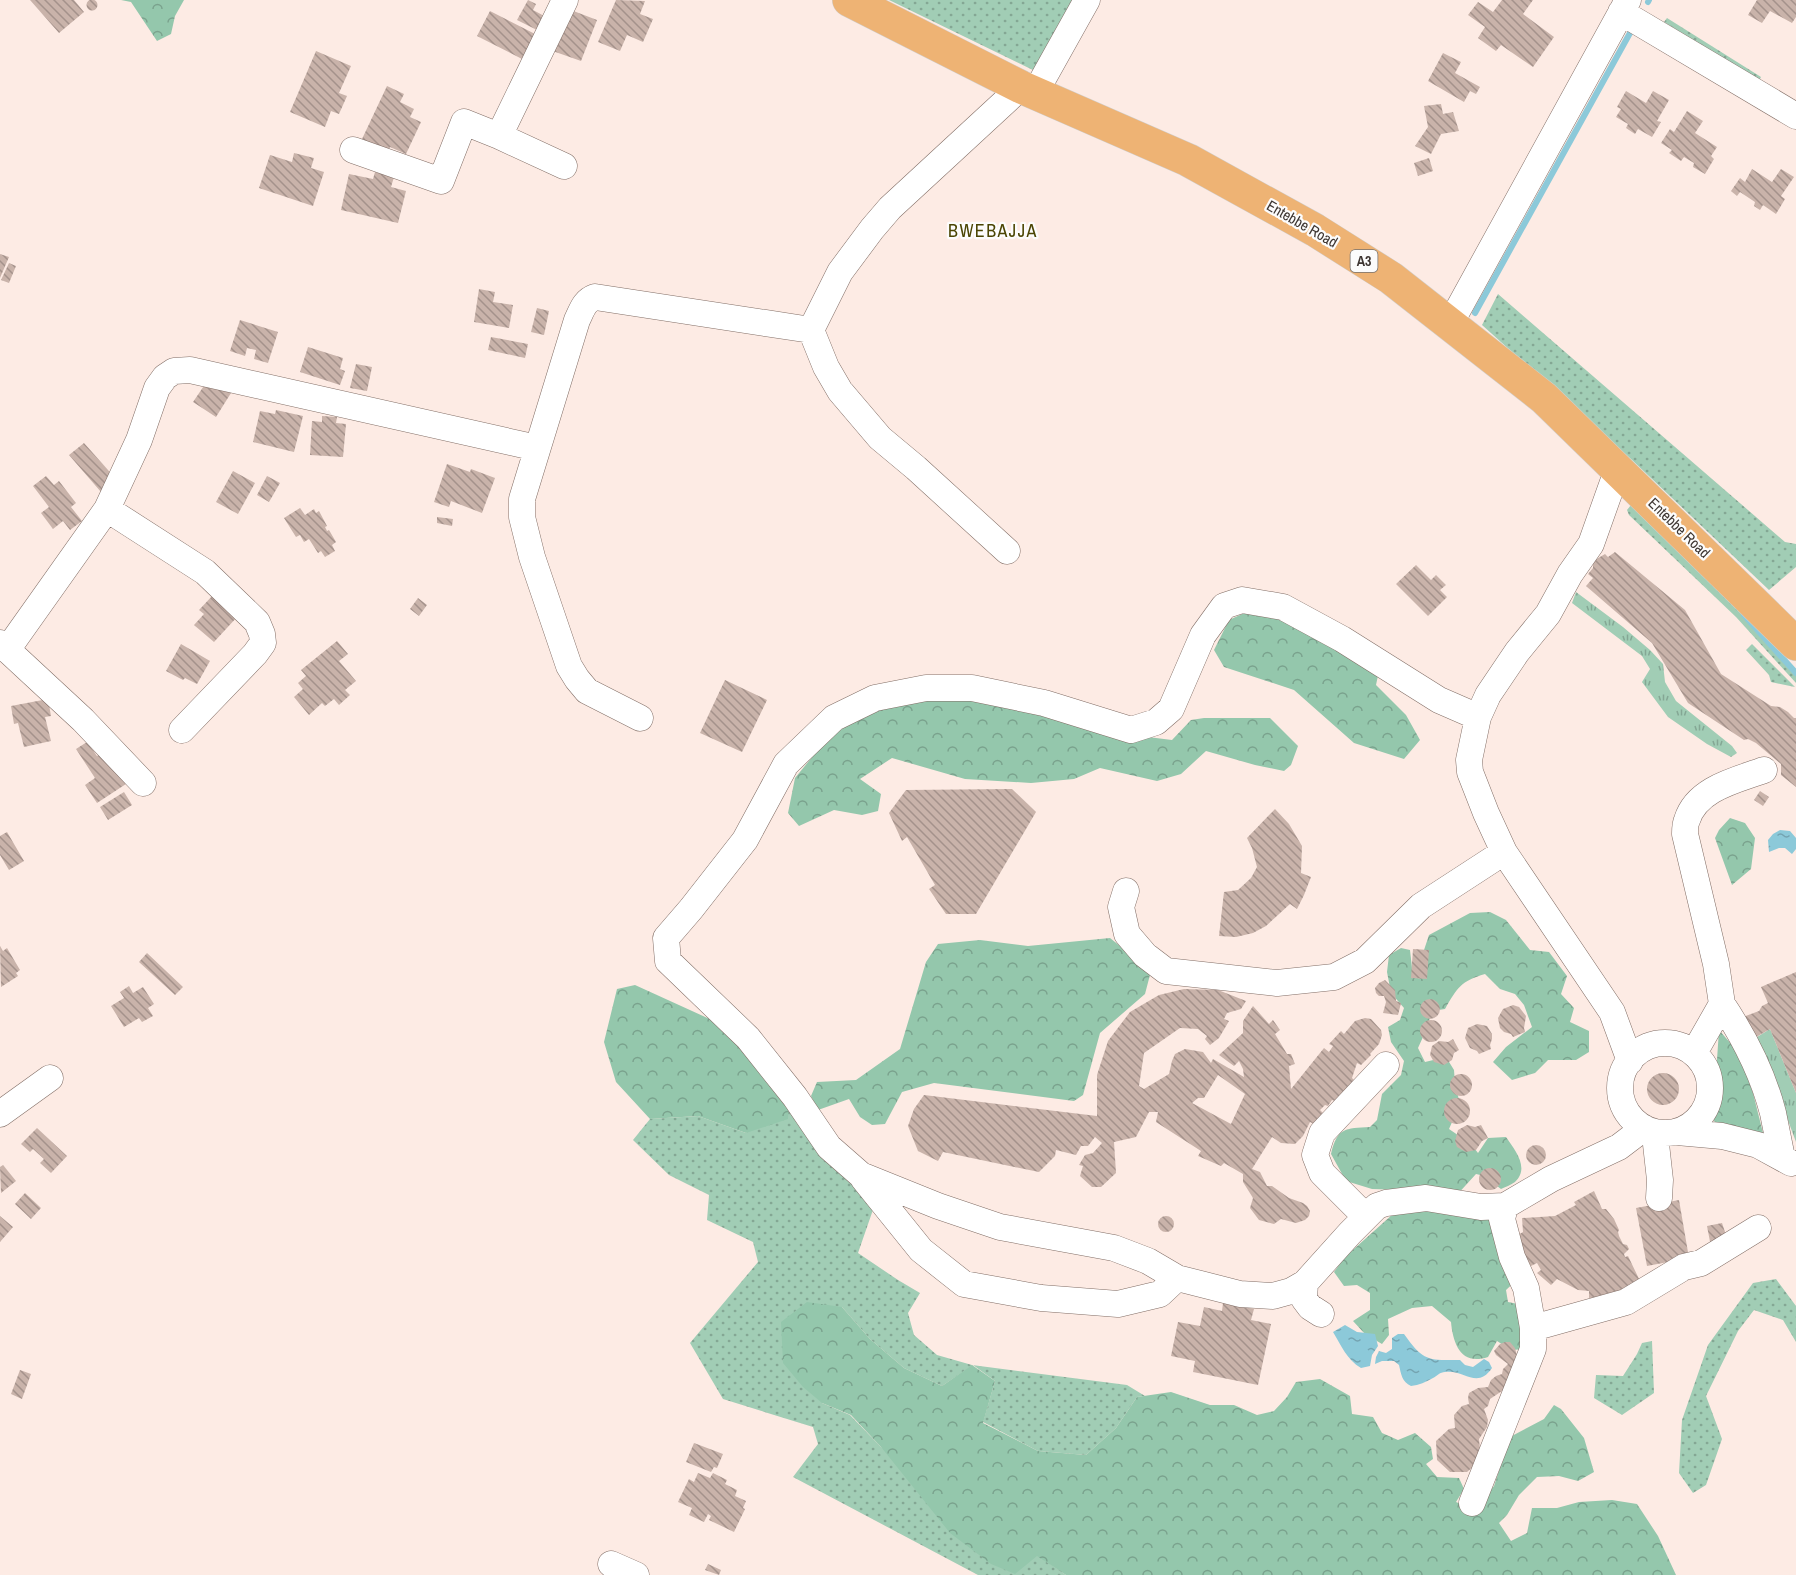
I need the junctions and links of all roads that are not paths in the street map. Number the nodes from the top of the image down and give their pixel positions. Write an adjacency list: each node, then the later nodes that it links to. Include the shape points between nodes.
1 (565, 0): 7 (street)
2 (849, 0): 5 (main road, Entebbe Road / A3)
3 (1087, 0): 5 (street)
4 (1624, 6): 6 (street); 10 (street)
5 (1028, 90): 10 (main road, Entebbe Road / A3, via 1188,160 1315,230 1391,278); 11 (street, via 891,208 872,229 840,272)
6 (1796, 116)
7 (499, 135): 8 (street, via 464,122 441,181); 9 (street)
8 (353, 150)
9 (564, 166)
10 (1450, 324): 13 (main road, Entebbe Road / A3, via 1544,398)
11 (811, 330): 12 (street, via 595,297 588,300 577,320); 15 (street, via 840,392 880,438)
12 (537, 448): 14 (street, via 190,370 174,371 157,387 139,440); 19 (street, via 522,499 522,517 569,666 587,691)
13 (1618, 468): 16 (main road, Entebbe Road / A3); 18 (street, via 1591,544 1548,614 1500,675)
14 (107, 509): 17 (street); 20 (street, via 205,572 257,622 262,634 255,654)
15 (1007, 551)
16 (1796, 644)
17 (4, 647): 22 (street, via 83,720)
18 (1478, 717): 23 (street, via 1470,772); 33 (street, via 1439,700 1283,607 1242,600 1224,606 1203,636 1171,709 1156,722 1131,730 1044,703 972,688 926,688 875,698 834,718 786,764 745,840 666,938 668,961 748,1038 829,1147)
19 (640, 718)
20 (182, 730)
21 (1764, 770): 25 (street, via 1717,788 1697,802 1687,819 1685,834)
22 (142, 783)
23 (1504, 852): 24 (street, via 1421,906 1365,961 1334,977 1277,983 1166,971 1127,934 1121,907); 27 (street, via 1612,1012)
24 (1126, 891)
25 (1722, 1004): 26 (street); 32 (street, via 1758,1069)
26 (1694, 1053): 27 (street, via 1670,1043 1655,1044); 31 (street, via 1710,1081 1704,1113 1692,1125)
27 (1630, 1061): 31 (street, via 1622,1075 1623,1105 1631,1118)
28 (1386, 1065): 36 (street, via 1323,1133 1315,1155 1322,1173)
29 (50, 1078): 30 (street)
30 (0, 1114)
31 (1661, 1131): 32 (street, via 1722,1136 1758,1145); 34 (street, via 1656,1144); 35 (street, via 1551,1179)
32 (1789, 1162)
33 (861, 1175): 38 (street, via 1000,1227 1114,1248); 38 (street, via 921,1250 964,1284 1041,1298 1118,1304 1160,1294)
34 (1659, 1197)
35 (1505, 1206): 36 (street, via 1481,1207 1426,1198 1386,1203); 41 (street, via 1502,1219 1512,1257 1526,1288)
36 (1366, 1217): 39 (street)
37 (1758, 1228): 41 (street, via 1626,1302)
38 (1177, 1278): 39 (street, via 1240,1294 1272,1296)
39 (1305, 1283): 40 (street, via 1304,1299)
40 (1321, 1314)
41 (1533, 1328): 42 (street, via 1533,1349)
42 (1472, 1503)
43 (611, 1564): 44 (street)
44 (636, 1575)

